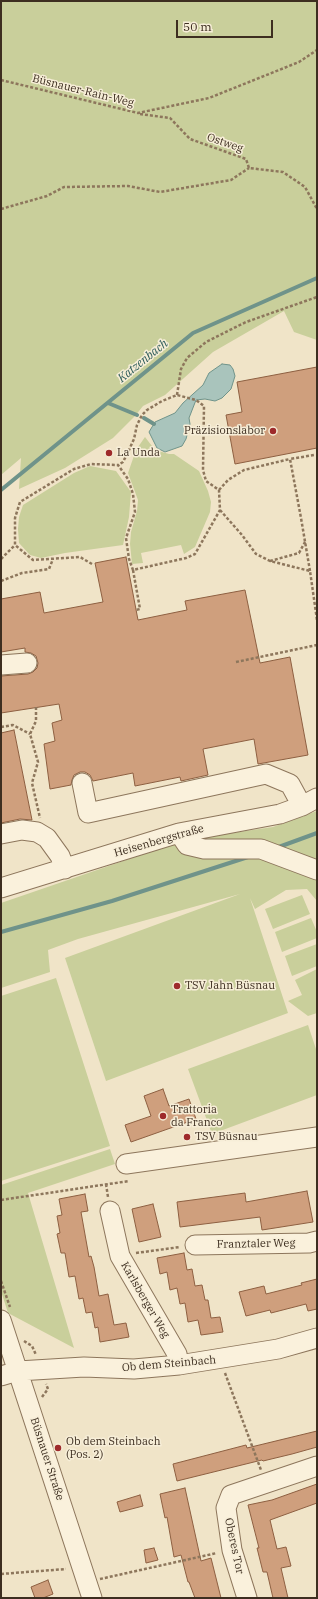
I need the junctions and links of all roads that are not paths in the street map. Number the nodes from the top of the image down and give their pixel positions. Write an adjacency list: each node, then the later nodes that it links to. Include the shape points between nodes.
1 (27, 663): 2 (street)
2 (1, 665)
3 (82, 783): 4 (street, via 88,813 266,774 290,784)
4 (310, 802): 5 (street, Heisenbergstraße, via 280,814)
5 (179, 833): 7 (street, Heisenbergstraße); 8 (street, via 187,844 204,849 261,848)
6 (1, 834): 7 (street, via 21,827 47,838 60,856)
7 (65, 869): 9 (street, Heisenbergstraße)
8 (317, 870)
9 (1, 888)
10 (317, 1137): 11 (street)
11 (126, 1164)
12 (110, 1211): 17 (street, Karlsberger Weg, via 120,1256 177,1354)
13 (317, 1241): 14 (street, Franztaler Weg)
14 (195, 1245)
15 (1, 1320): 18 (street, Büsnauer Straße)
16 (317, 1338): 17 (street, Ob dem Steinbach, via 278,1349)
17 (178, 1365): 18 (street, Ob dem Steinbach, via 134,1369 84,1367)
18 (10, 1374): 20 (street, Büsnauer Straße)
19 (317, 1466): 21 (street, Oberes Tor, via 231,1495 226,1508 232,1550)
20 (94, 1589)
21 (247, 1598)

